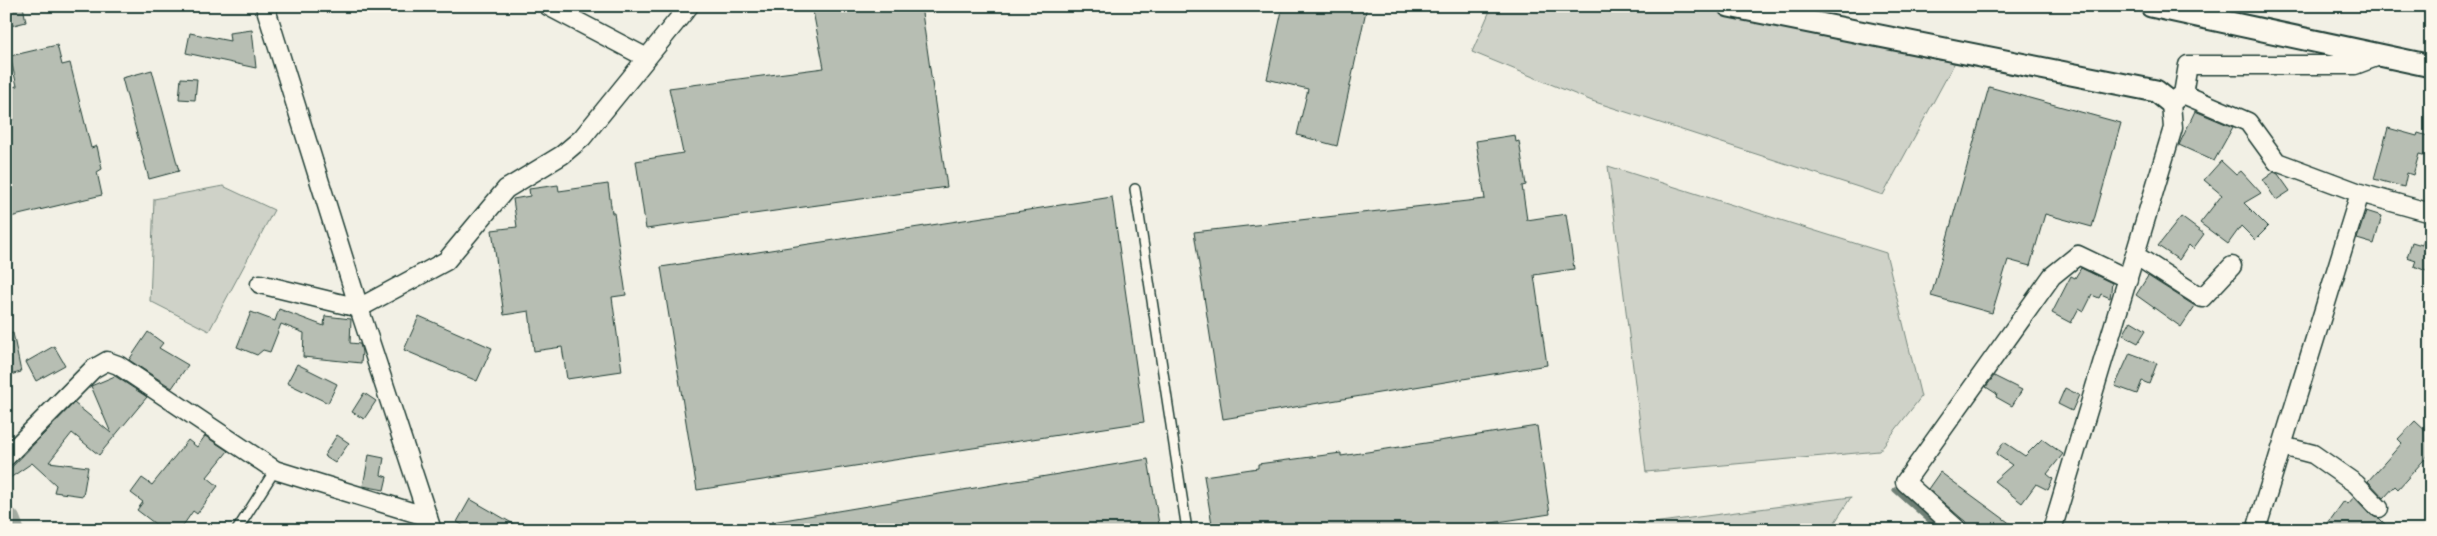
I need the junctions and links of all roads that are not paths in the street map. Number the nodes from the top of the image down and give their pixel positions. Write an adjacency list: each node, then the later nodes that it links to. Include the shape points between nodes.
1 (265, 6): 17 (street)
2 (548, 6): 7 (street)
3 (689, 6): 7 (street)
4 (1729, 6): 9 (street, via 2156,90)
5 (2151, 6): 6 (street)
6 (2379, 56): 8 (street); 9 (street, via 2354,66 2188,65)
7 (647, 58): 17 (street, via 582,138 562,155 506,189 446,261)
8 (2431, 66)
9 (2177, 99): 11 (street, via 2248,122 2277,162); 13 (street, via 2173,128)
10 (1135, 189): 24 (lane)
11 (2360, 193): 12 (street); 18 (street)
12 (2431, 213)
13 (2135, 255): 14 (street, via 2202,298); 15 (street)
14 (2232, 266)
15 (2128, 279): 25 (street, via 2078,254 2052,276 1905,482); 26 (street)
16 (260, 284): 17 (street)
17 (359, 308): 22 (street)
18 (2282, 446): 21 (street, via 2313,454 2356,484); 27 (street)
19 (6, 457): 20 (street, via 93,369 107,361 118,365)
20 (275, 470): 22 (street); 23 (lane)
21 (2379, 508)
22 (430, 524)
23 (237, 530)
24 (1187, 530)
25 (1958, 530)
26 (2052, 530)
27 (2256, 530)

